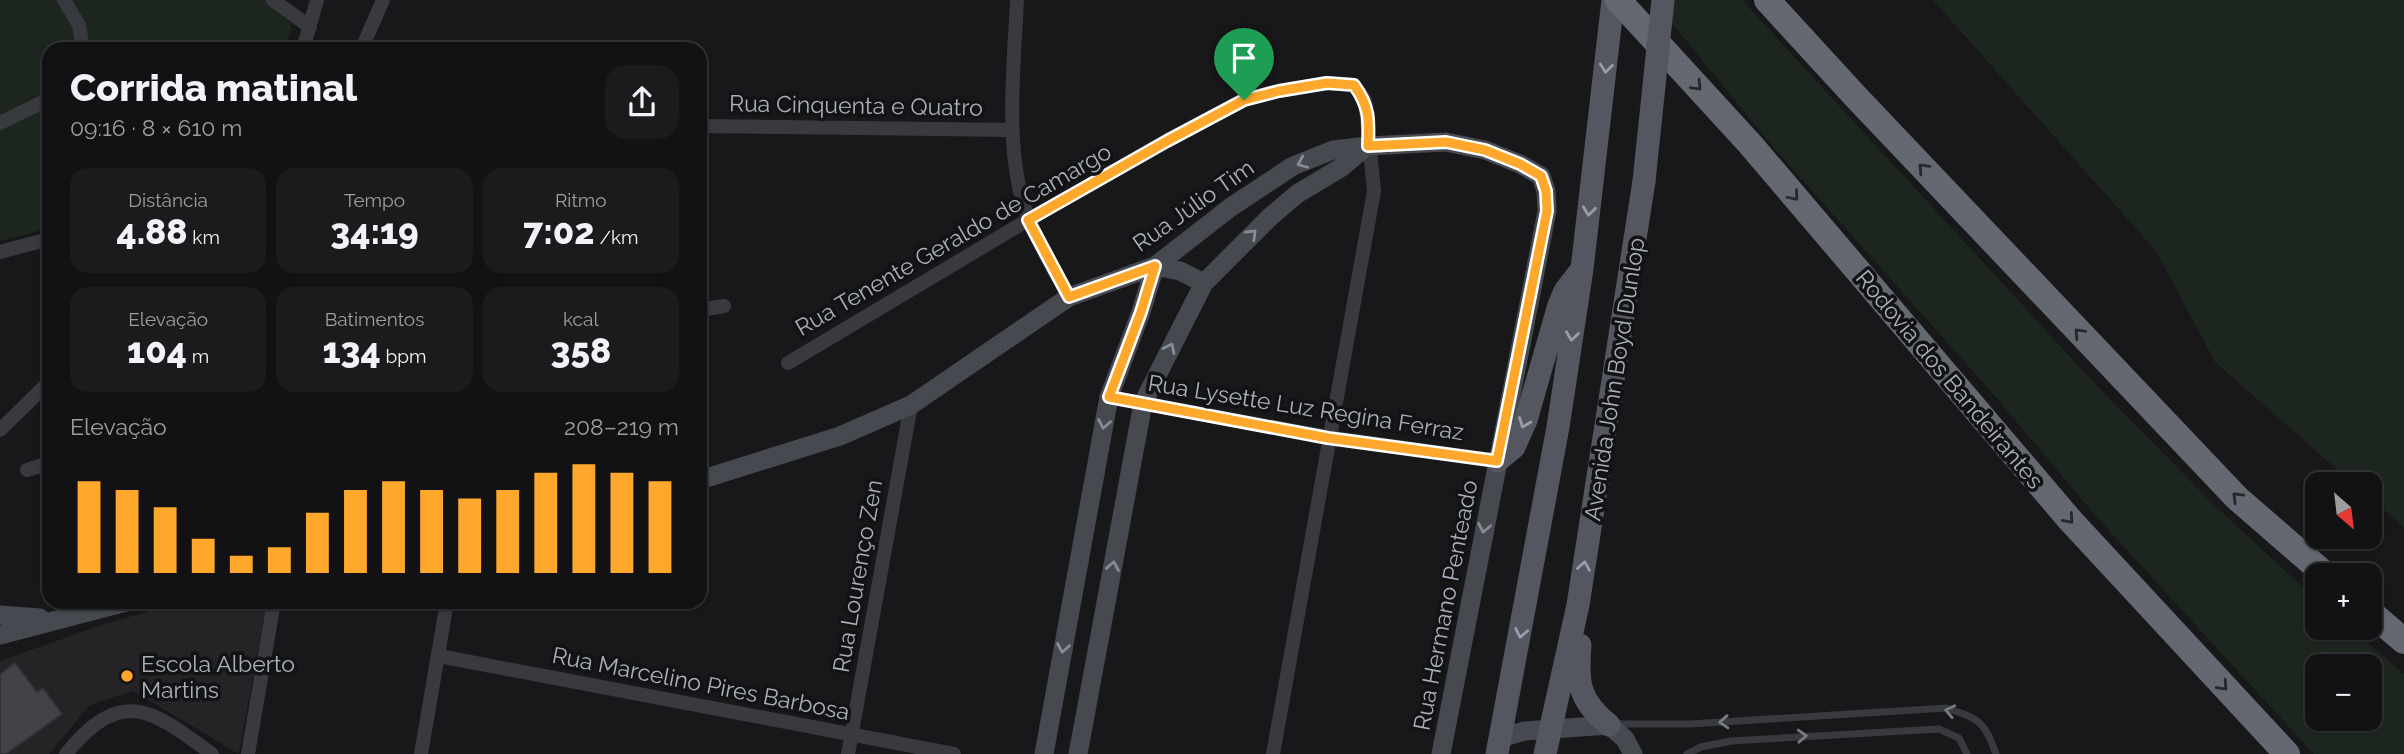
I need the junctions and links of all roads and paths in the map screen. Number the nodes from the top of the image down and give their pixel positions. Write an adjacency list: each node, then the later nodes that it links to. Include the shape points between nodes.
1 (64, 0): 10 (street, via 79,24)
2 (272, 0): 9 (street)
3 (317, 0): 9 (street)
4 (383, 0): 12 (street)
5 (1017, 0): 16 (street)
6 (1616, 0): 23 (main road, Avenida John Boyd Dunlop, one-way to 23); 69 (highway, Rodovia dos Bandeirantes, one-way to 69, via 1750,145 2070,520)
7 (1663, 0): 40 (main road, Avenida John Boyd Dunlop, one-way to 7, bridge, via 1644,181)
8 (1767, 0): 39 (highway, one-way to 8, via 2237,498)
9 (310, 27): 11 (street)
10 (82, 42)
11 (305, 42)
12 (365, 42)
13 (42, 102): 14 (street)
14 (0, 123)
15 (707, 126): 16 (street, Rua Cinquenta e Quatro)
16 (1012, 130): 19 (street)
17 (1368, 146): 18 (main road, Rua Júlio Tim, via 1446,142 1485,150); 19 (street, Rua Tenente Geraldo de Camargo, via 1365,100 1354,85 1327,83 1279,91 1244,100); 22 (main road, Rua Júlio Tim, one-way to 22, via 1333,150 1293,166); 24 (main road, one-way to 17, via 1288,201); 34 (street, via 1374,191)
18 (1541, 176): 35 (main road, Rua Hermano Penteado, via 1547,211)
19 (1028, 220): 25 (street); 28 (street, Rua Tenente Geraldo de Camargo)
20 (42, 241): 21 (street)
21 (0, 252)
22 (1155, 266): 24 (main road); 25 (main road, Rua Júlio Tim); 30 (main road)
23 (1582, 269): 35 (main road, one-way to 35, via 1559,305 1526,420 1514,447); 53 (main road, Avenida John Boyd Dunlop, one-way to 53, via 1558,427)
24 (1204, 283): 31 (main road, one-way to 24)
25 (1069, 297): 32 (main road, Rua Júlio Tim)
26 (724, 306): 27 (street)
27 (707, 309)
28 (788, 363)
29 (42, 389): 33 (street)
30 (1109, 397): 31 (street, Rua Lysette Luz Regina Ferraz); 60 (main road, one-way to 60)
31 (1143, 403): 34 (street, Rua Lysette Luz Regina Ferraz); 61 (main road, one-way to 31)
32 (911, 405): 38 (main road, Rua Júlio Tim, via 840,436); 52 (street, Rua Lourenço Zen)
33 (0, 430)
34 (1328, 438): 35 (street, Rua Lysette Luz Regina Ferraz); 62 (street)
35 (1497, 461): 63 (main road, Rua Hermano Penteado, one-way to 63)
36 (42, 465): 37 (street)
37 (27, 470)
38 (707, 478)
39 (2312, 563)
40 (1578, 605): 50 (main road, via 1579,683 1589,707); 51 (main road, Avenida John Boyd Dunlop)
41 (100, 609): 45 (main road)
42 (273, 609): 56 (street)
43 (446, 609): 49 (street)
44 (0, 615): 45 (main road)
45 (62, 619): 47 (main road)
46 (2382, 622): 48 (highway)
47 (0, 635)
48 (2404, 641)
49 (439, 656): 52 (street, Rua Marcelino Pires Barbosa); 57 (street)
50 (1609, 724): 51 (main road); 65 (main road); 68 (lane, one-way to 50, via 1988,732 1974,717 1946,708 1690,724)
51 (1549, 728): 53 (main road, via 1525,731); 64 (main road, Avenida John Boyd Dunlop)
52 (852, 734): 58 (street, Rua Lourenço Zen); 59 (street, Rua Marcelino Pires Barbosa)
53 (1495, 749)
54 (66, 754): 55 (street, via 101,721 129,711 152,714)
55 (212, 754)
56 (248, 754)
57 (421, 754)
58 (848, 754)
59 (954, 754)
60 (1044, 754)
61 (1078, 754)
62 (1273, 754)
63 (1441, 754)
64 (1545, 754)
65 (1633, 754)
66 (1687, 754): 67 (lane, one-way to 67, via 1742,740 1939,729 1959,738)
67 (1967, 754)
68 (1996, 754)
69 (2287, 754)

